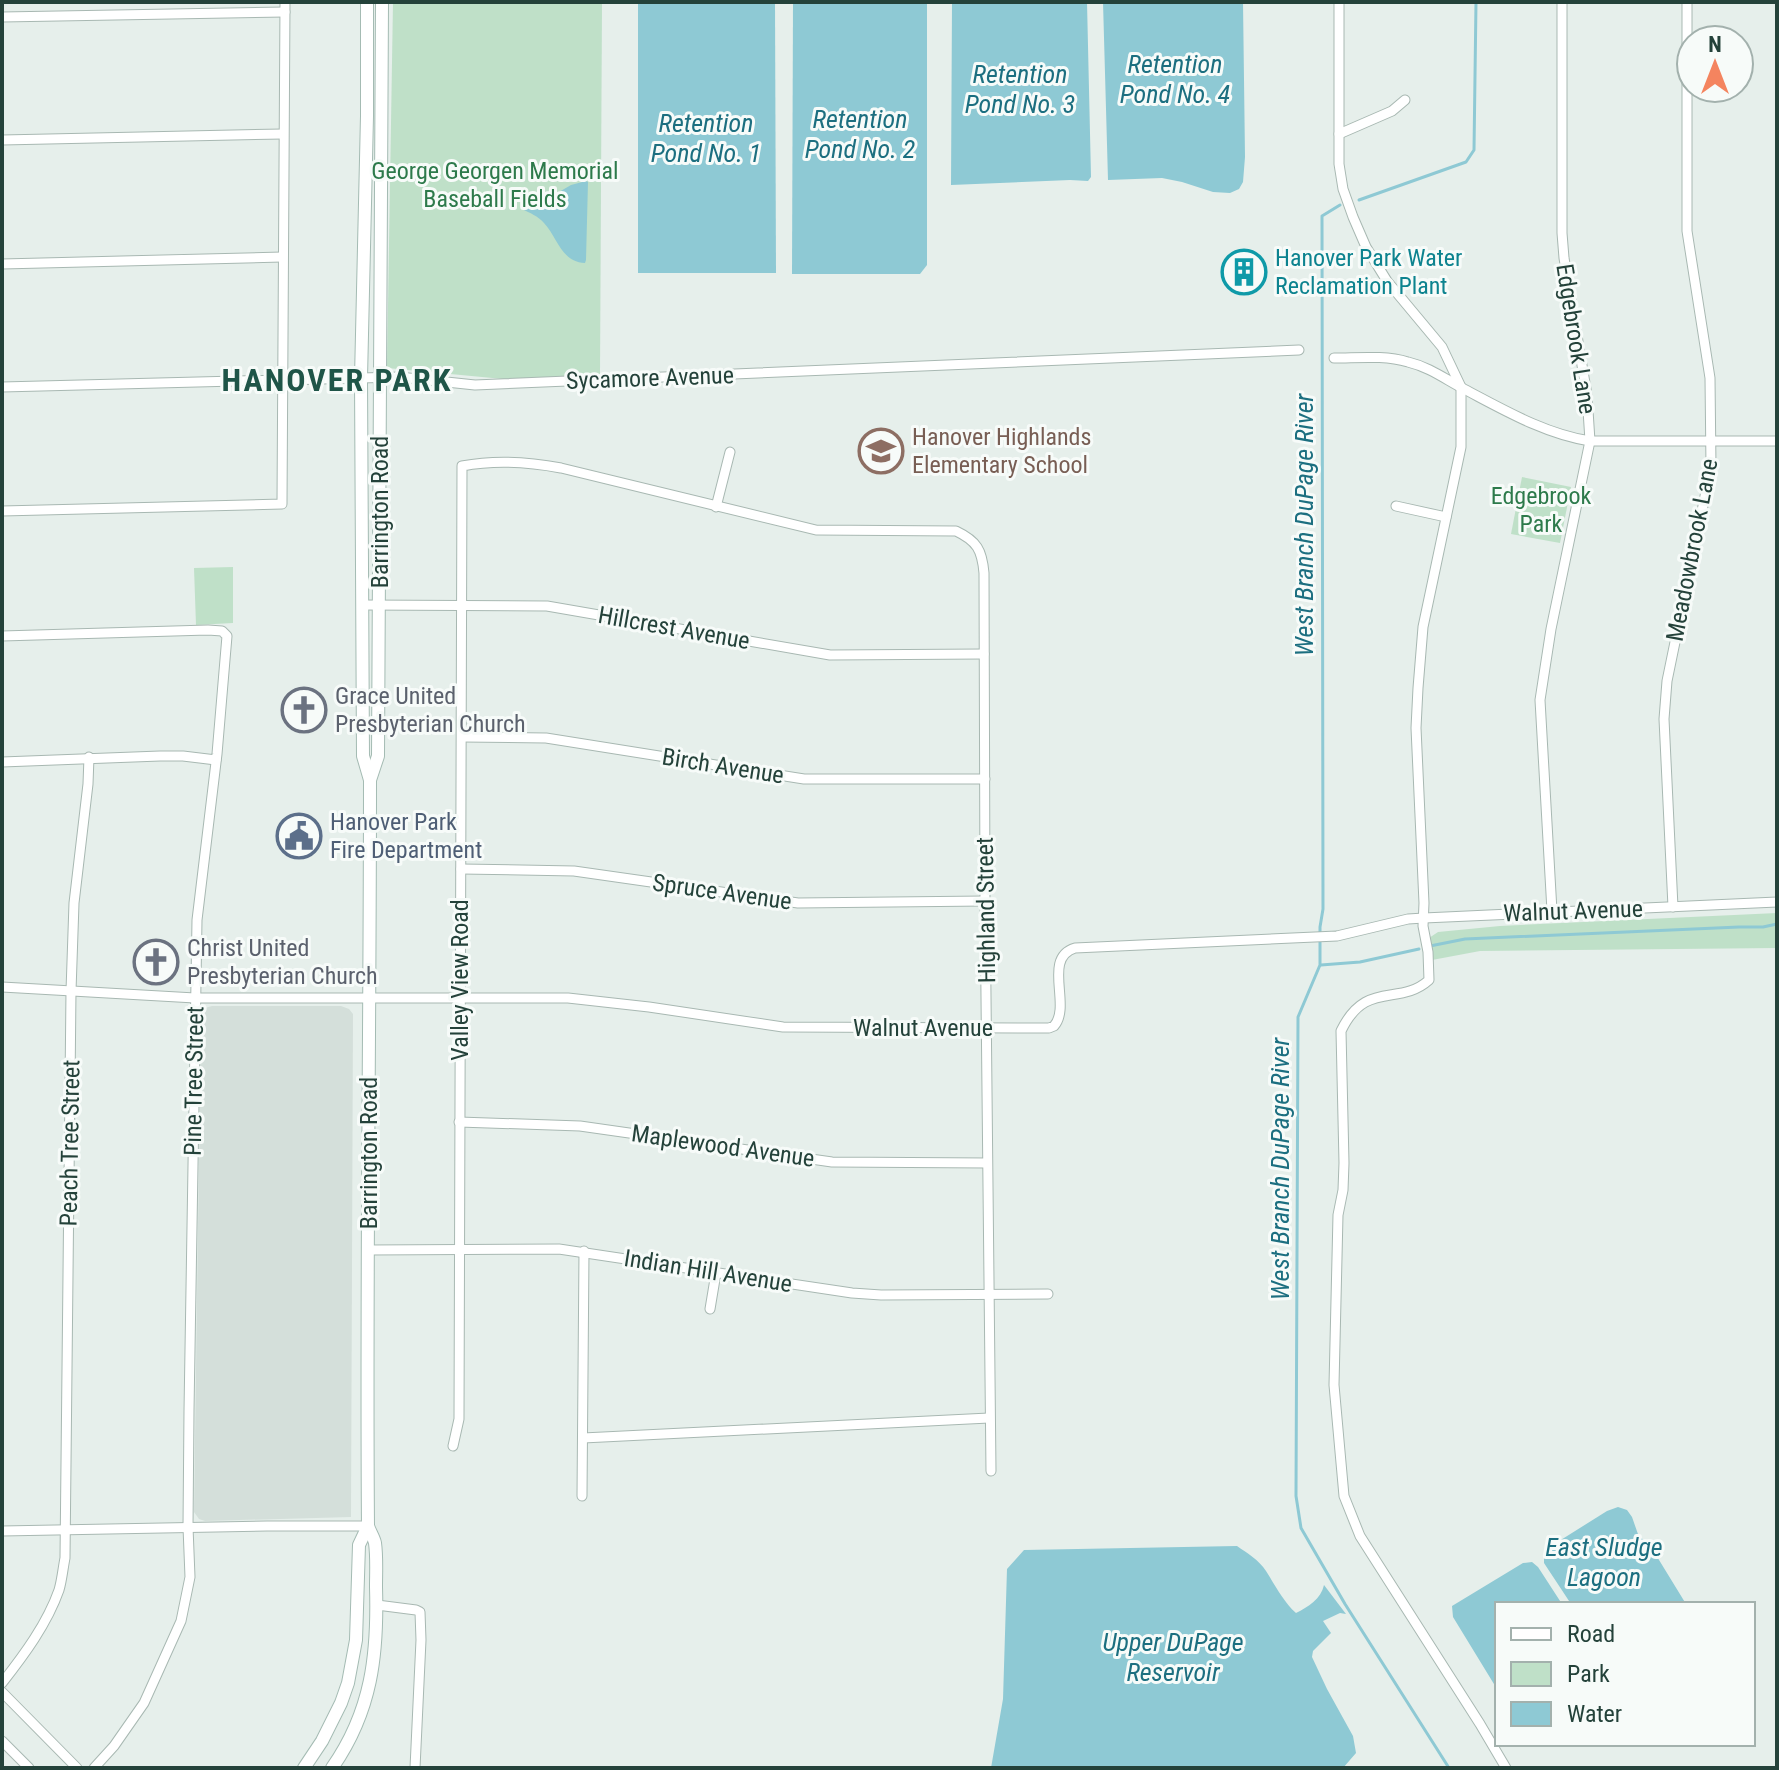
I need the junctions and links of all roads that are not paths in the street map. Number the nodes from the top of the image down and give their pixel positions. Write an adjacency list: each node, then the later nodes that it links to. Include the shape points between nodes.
1 (367, 2): 16 (main road, Barrington Road)
2 (382, 2): 17 (main road, Barrington Road)
3 (1339, 2): 10 (street)
4 (1562, 2): 21 (street, Edgebrook Lane, via 1562,233)
5 (1687, 2): 22 (street, Meadowbrook Lane, via 1687,231 1710,378)
6 (285, 7): 7 (street); 9 (street)
7 (2, 17)
8 (1405, 100): 10 (street)
9 (283, 134): 11 (street); 12 (street)
10 (1339, 134): 20 (street, via 1340,179 1366,247 1442,347)
11 (2, 140)
12 (282, 257): 13 (street); 18 (street)
13 (2, 264)
14 (1299, 350): 17 (street, Sycamore Avenue, via 475,385)
15 (1334, 358): 20 (street, via 1398,359 1435,371)
16 (361, 378): 17 (street, Sycamore Avenue); 18 (street, Sycamore Avenue); 30 (main road, Barrington Road)
17 (380, 378): 29 (main road, Barrington Road)
18 (283, 380): 19 (street, Sycamore Avenue); 27 (street, via 282,504)
19 (2, 387)
20 (1461, 387): 21 (street, via 1545,429); 28 (street, via 1461,447)
21 (1590, 441): 22 (street); 44 (street, Edgebrook Lane, via 1540,700)
22 (1712, 441): 23 (street); 43 (street, Meadowbrook Lane, via 1665,701)
23 (1777, 441)
24 (730, 452): 26 (street)
25 (1396, 506): 28 (street)
26 (716, 507): 31 (street, Valley View Road, via 547,465 462,466); 33 (street, Highland Street, via 816,530 956,531 968,537 982,554)
27 (2, 511)
28 (1446, 517): 45 (street, via 1423,627 1417,701)
29 (379, 604): 30 (street, Hillcrest Avenue); 31 (street, Hillcrest Avenue); 39 (main road, Barrington Road, via 378,756)
30 (363, 605): 39 (main road, Barrington Road, via 363,756)
31 (462, 605): 33 (street, Hillcrest Avenue, via 547,606 830,655); 34 (street, Valley View Road)
32 (2, 636): 36 (street, Pine Tree Street, via 222,631 227,636)
33 (984, 654): 38 (street, Highland Street)
34 (462, 737): 38 (street, Birch Avenue, via 562,740 804,779); 40 (street, Valley View Road)
35 (89, 757): 36 (street); 37 (street); 47 (street, Peach Tree Street)
36 (216, 760): 48 (street, Pine Tree Street, via 197,920)
37 (2, 762)
38 (985, 779): 41 (street, Highland Street)
39 (370, 780): 50 (main road, Barrington Road)
40 (461, 869): 41 (street, Spruce Avenue, via 574,871 798,903); 49 (street, Valley View Road)
41 (985, 901): 51 (street, Highland Street)
42 (1777, 902): 43 (street, Walnut Avenue)
43 (1673, 907): 44 (street, Walnut Avenue)
44 (1552, 911): 45 (street, Walnut Avenue)
45 (1424, 918): 51 (street, Walnut Avenue, via 1337,936 1070,950 1059,964 1060,1018 1054,1026); 80 (street, via 1429,980 1360,1005 1341,1031 1344,1163 1334,1385 1341,1477 1360,1536)
46 (2, 987): 47 (street, Walnut Avenue)
47 (71, 991): 48 (street, Walnut Avenue); 68 (street, Peach Tree Street)
48 (195, 998): 50 (street, Walnut Avenue); 67 (street, Pine Tree Street)
49 (460, 998): 50 (street, Walnut Avenue); 51 (street, Walnut Avenue, via 568,998 783,1027); 52 (street, Valley View Road)
50 (370, 999): 55 (main road, Barrington Road)
51 (987, 1029): 53 (street, Highland Street)
52 (459, 1122): 53 (street, Maplewood Avenue, via 567,1124 832,1162); 54 (street, Valley View Road)
53 (987, 1163): 58 (street, Highland Street)
54 (459, 1249): 55 (street, Indian Hill Avenue); 56 (street, Indian Hill Avenue); 63 (street, Valley View Road, via 459,1419)
55 (369, 1250): 66 (main road, Barrington Road)
56 (584, 1251): 57 (street, Indian Hill Avenue); 62 (street)
57 (716, 1273): 58 (street, Indian Hill Avenue, via 867,1294); 60 (street)
58 (988, 1293): 59 (street, Indian Hill Avenue); 61 (street, Highland Street)
59 (1048, 1294)
60 (710, 1309)
61 (989, 1418): 62 (street); 64 (street, Highland Street)
62 (583, 1438): 65 (street)
63 (453, 1446)
64 (991, 1471)
65 (582, 1496)
66 (368, 1526): 67 (street); 70 (main road, Barrington Road, via 375,1542); 77 (main road, Barrington Road, via 359,1545 356,1640 348,1683)
67 (188, 1527): 68 (street); 76 (street, Pine Tree Street, via 190,1577 181,1621 144,1703)
68 (65, 1530): 69 (street); 71 (street, Peach Tree Street, via 59,1590)
69 (2, 1531)
70 (377, 1605): 78 (main road, Barrington Road, via 373,1668 346,1747); 79 (street, via 420,1612)
71 (2, 1683)
72 (2, 1692): 75 (street)
73 (2, 1741): 74 (street)
74 (29, 1768)
75 (77, 1768)
76 (94, 1768)
77 (304, 1768)
78 (332, 1768)
79 (415, 1768)
80 (1506, 1768)

